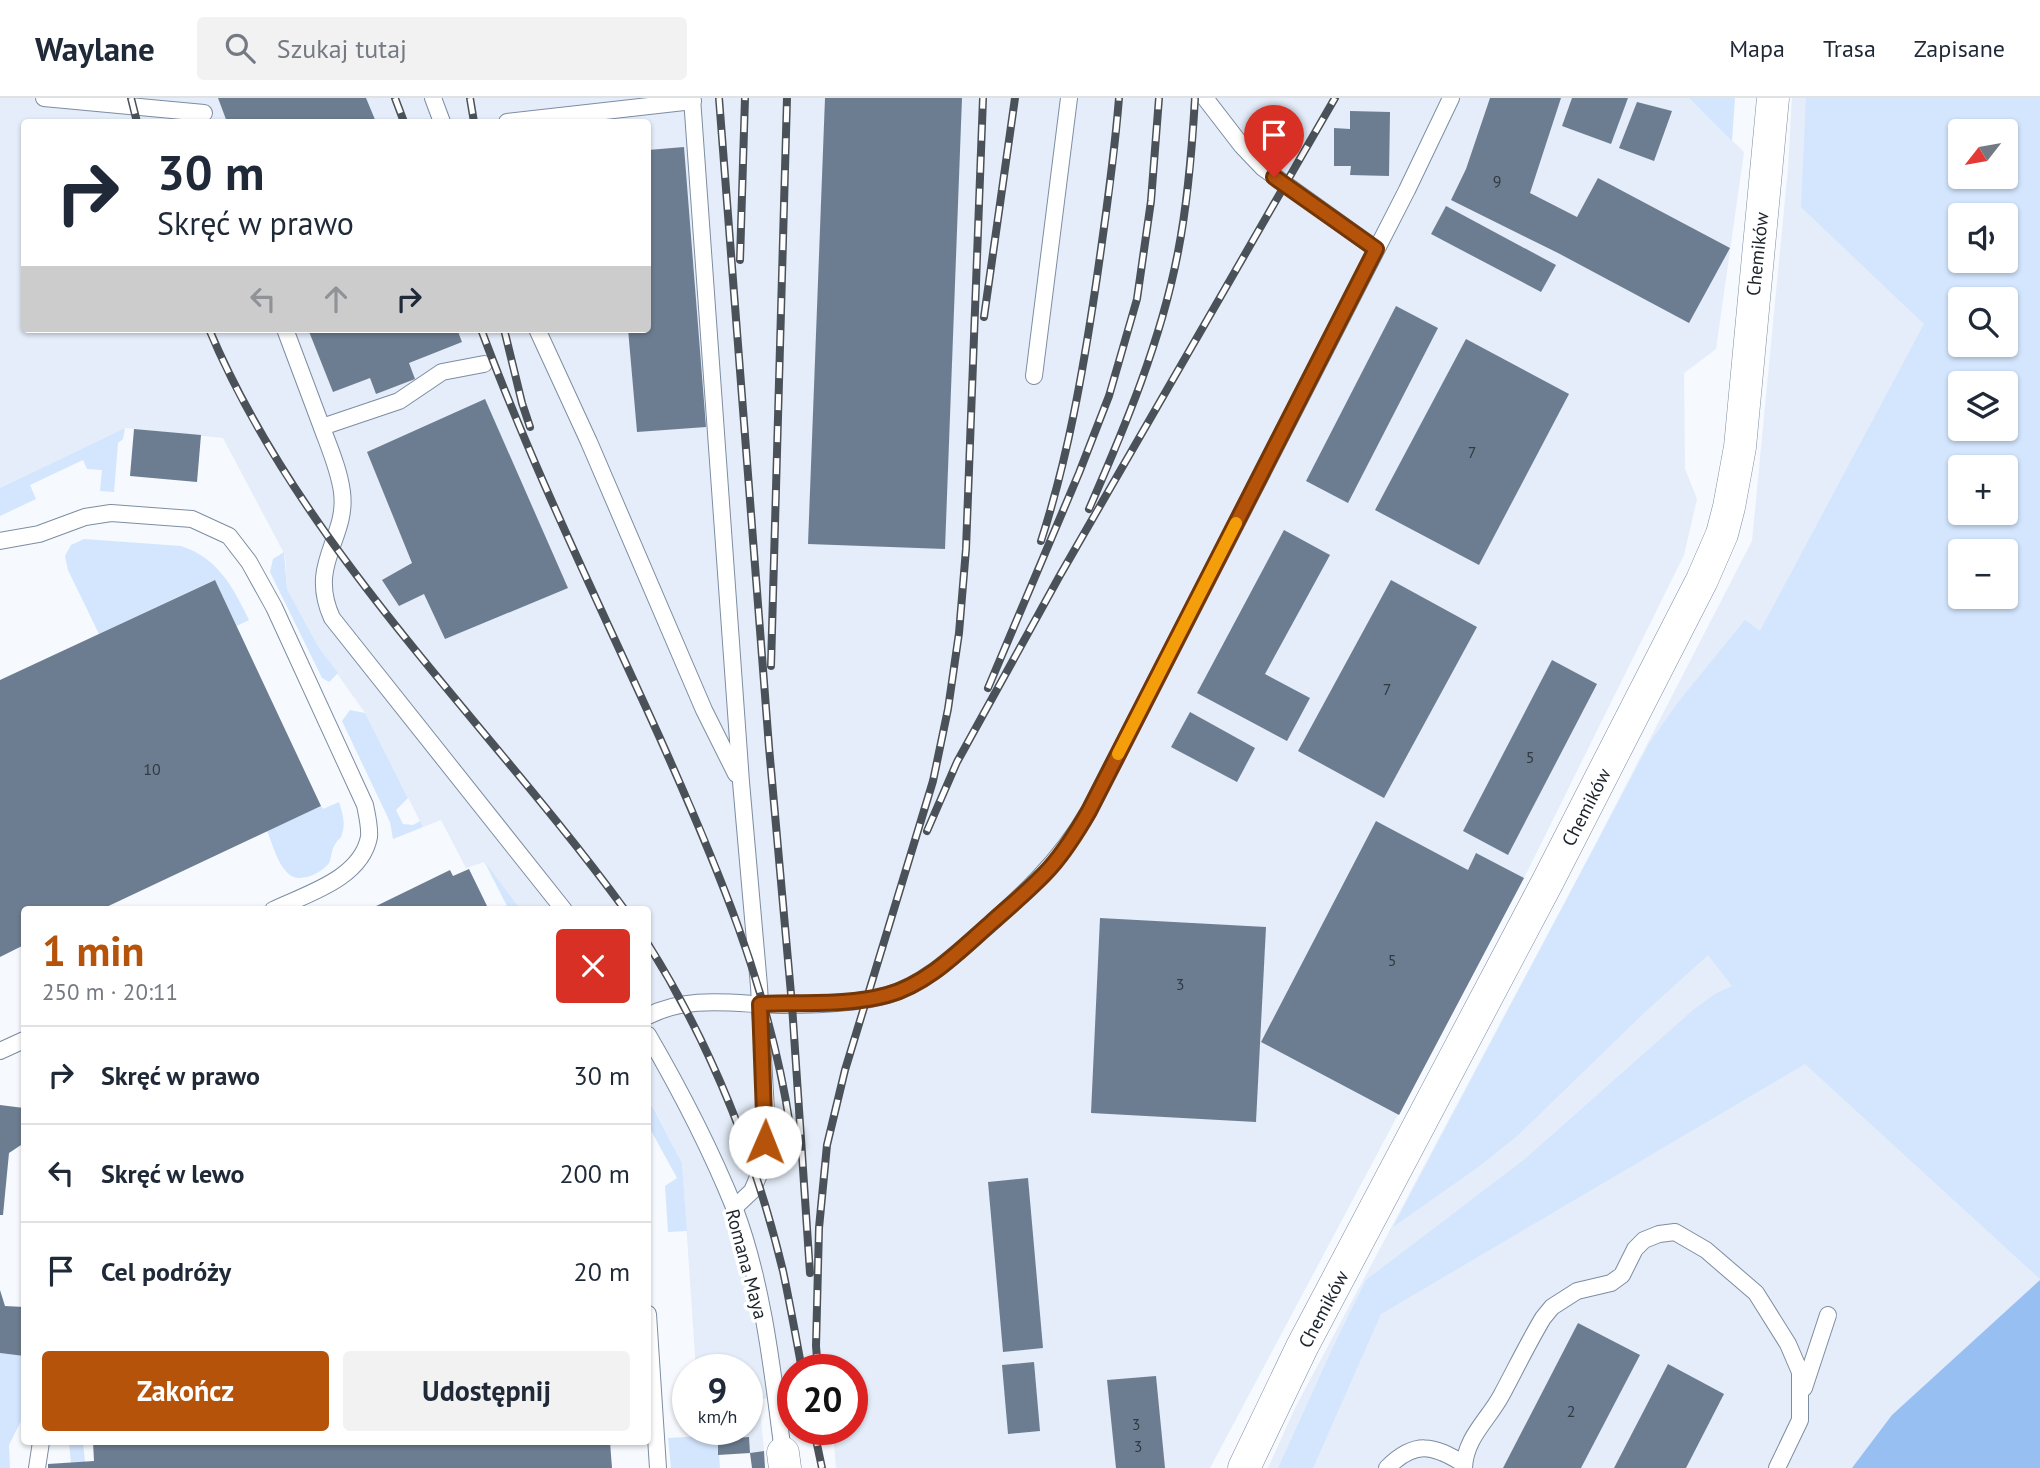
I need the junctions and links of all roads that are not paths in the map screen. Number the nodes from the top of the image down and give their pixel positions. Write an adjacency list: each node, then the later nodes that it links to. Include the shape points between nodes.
1 (44, 98): 8 (lane)
2 (433, 98): 9 (lane)
3 (1069, 98): 15 (lane)
4 (1205, 98): 11 (lane, via 1263,168)
5 (1451, 98): 11 (lane)
6 (1773, 98): 35 (street, Chemików, via 1740,447 1722,534)
7 (692, 100): 10 (lane); 18 (lane)
8 (203, 111)
9 (441, 119)
10 (531, 119)
11 (1376, 249): 21 (lane, via 1089,811 1049,869 949,960 909,987 867,999)
12 (287, 333): 16 (lane)
13 (539, 333): 18 (lane, via 704,710)
14 (484, 365): 16 (lane, via 442,372 399,401)
15 (1034, 376)
16 (322, 427): 20 (lane, via 343,494 323,587 332,618)
17 (0, 541): 19 (lane, via 111,513 192,519 229,536 239,548 274,607 368,819 369,835 358,862 334,880)
18 (741, 782): 21 (lane)
19 (281, 906)
20 (561, 906)
21 (760, 1004): 22 (lane, via 694,1003); 26 (lane, via 766,1111 763,1165 752,1191)
22 (651, 1015)
23 (21, 1041): 25 (lane)
24 (651, 1041): 26 (lane, Romana Maya)
25 (0, 1051)
26 (734, 1208): 31 (lane, Romana Maya, via 760,1305)
27 (1828, 1315): 29 (lane)
28 (651, 1360): 34 (lane)
29 (1801, 1397): 32 (lane, via 1800,1372 1788,1344 1756,1293 1706,1250 1675,1232 1659,1234 1634,1249 1622,1275 1611,1283 1577,1291 1552,1307 1471,1439); 37 (lane, via 1800,1420)
30 (41, 1445): 33 (lane)
31 (784, 1461)
32 (1464, 1466): 36 (lane, via 1441,1451 1423,1447)
33 (37, 1468)
34 (658, 1468)
35 (1244, 1468)
36 (1387, 1468)
37 (1777, 1468)

